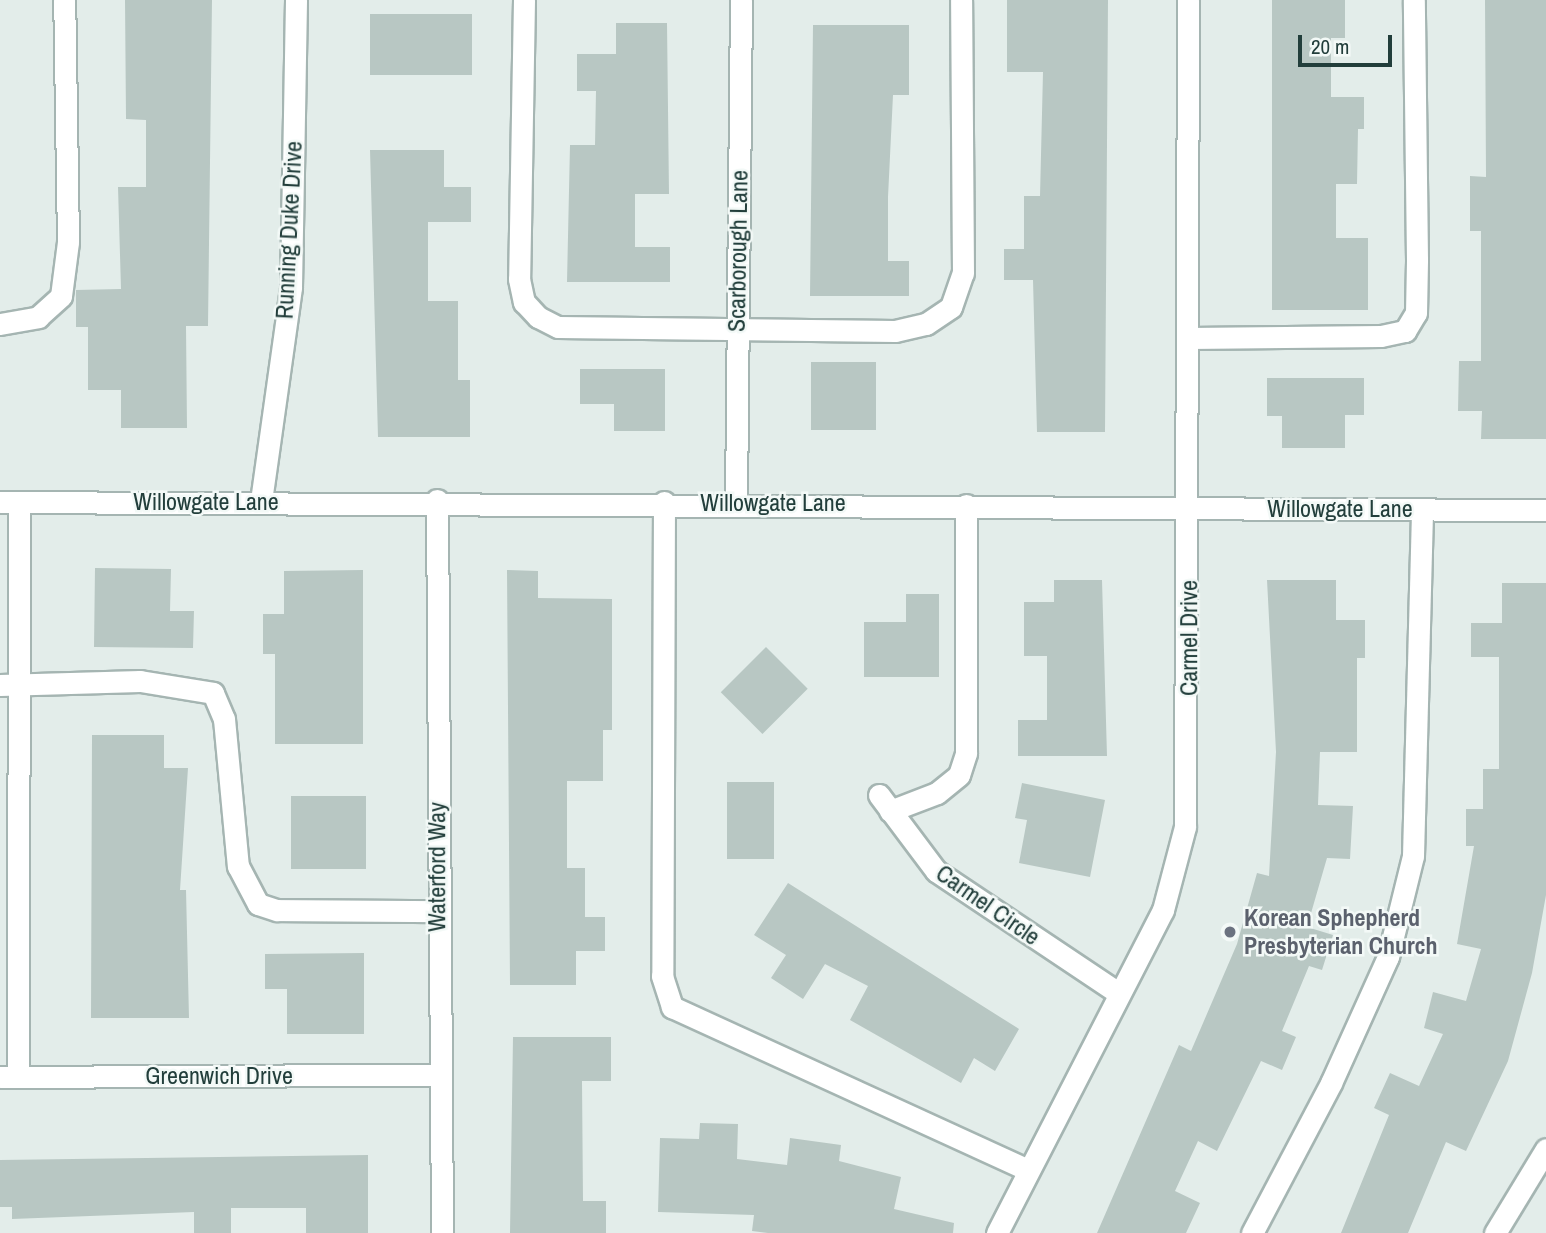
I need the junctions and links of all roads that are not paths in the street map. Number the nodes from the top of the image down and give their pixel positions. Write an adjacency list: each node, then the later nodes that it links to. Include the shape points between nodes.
1 (64, 0): 8 (street, via 68,242 61,296 38,317)
2 (296, 0): 12 (street, Running Duke Drive, via 291,288)
3 (524, 0): 9 (street, via 524,302 558,327)
4 (741, 0): 9 (street, Scarborough Lane)
5 (961, 0): 9 (street, via 962,273 951,307 926,324 895,331)
6 (1188, 0): 10 (street, Carmel Drive)
7 (1414, 0): 10 (street, via 1416,313 1405,331)
8 (0, 324)
9 (737, 327): 14 (street, Scarborough Lane)
10 (1189, 338): 17 (street, Carmel Drive)
11 (437, 500): 12 (street, Willowgate Lane); 13 (street, Willowgate Lane); 21 (street, Waterford Way)
12 (261, 501): 15 (street, Willowgate Lane)
13 (664, 502): 14 (street, Willowgate Lane); 26 (street, via 662,976 672,1007)
14 (736, 502): 16 (street, Willowgate Lane)
15 (9, 503): 20 (street)
16 (966, 505): 17 (street, Willowgate Lane); 22 (street, Carmel Circle, via 966,753 959,775 937,793 884,803 936,871)
17 (1188, 508): 18 (street, Willowgate Lane); 22 (street, Carmel Drive, via 1185,827 1163,910)
18 (1422, 509): 19 (street, Willowgate Lane); 29 (street, via 1413,856 1388,957 1331,1083)
19 (1546, 510)
20 (10, 685): 21 (street, via 140,681 213,693 224,719 238,866 258,904); 24 (street)
21 (437, 911): 23 (street, Waterford Way)
22 (1118, 993): 26 (street, Carmel Drive)
23 (438, 1075): 24 (street, Greenwich Drive); 27 (street, Waterford Way)
24 (9, 1077)
25 (1546, 1149): 30 (street)
26 (1026, 1168): 28 (street, Carmel Drive)
27 (442, 1233)
28 (997, 1233)
29 (1252, 1233)
30 (1495, 1233)

